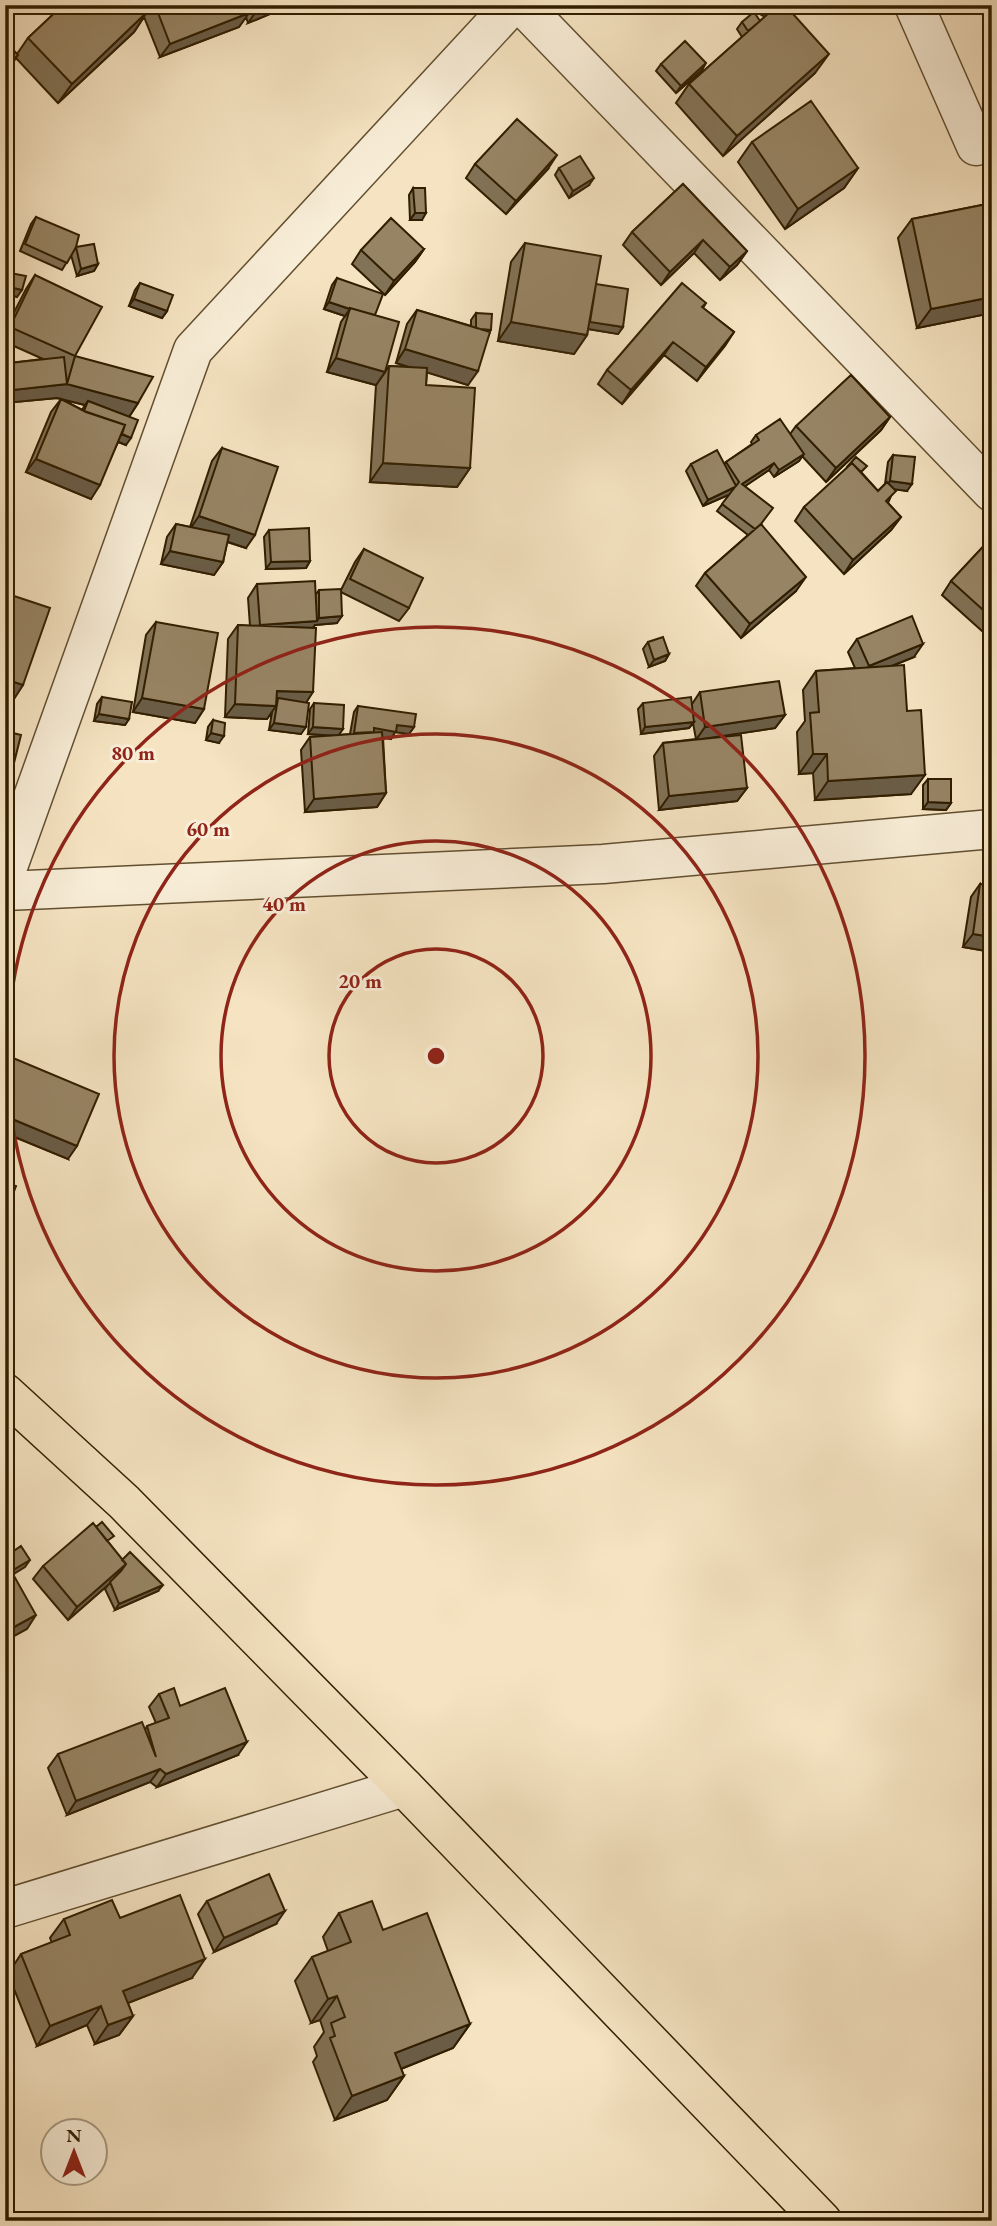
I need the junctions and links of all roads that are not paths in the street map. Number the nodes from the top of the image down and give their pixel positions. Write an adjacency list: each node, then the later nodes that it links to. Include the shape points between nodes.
1 (512, 5): 7 (street, via 192,350)
2 (522, 5): 5 (street)
3 (914, 5): 4 (street)
4 (976, 146)
5 (988, 481)
6 (992, 829): 8 (street, via 603,864)
7 (5, 875)
8 (5, 891)
9 (5, 1393): 10 (highway, via 124,1502)
10 (404, 1787): 11 (street); 12 (highway)
11 (5, 1909)
12 (822, 2221)

